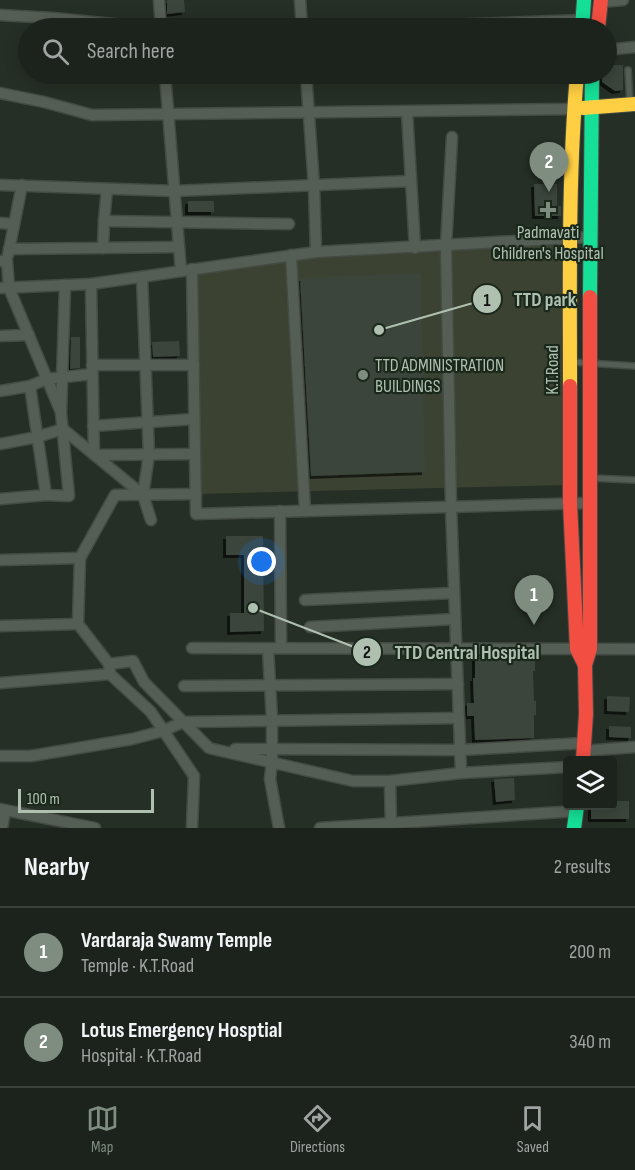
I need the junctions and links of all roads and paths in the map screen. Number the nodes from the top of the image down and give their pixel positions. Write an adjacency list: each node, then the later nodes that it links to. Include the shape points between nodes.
1 (159, 0): 8 (street)
2 (300, 0): 9 (street)
3 (584, 0): 10 (main road)
4 (623, 0): 5 (street)
5 (601, 1): 11 (main road)
6 (0, 15): 7 (street)
7 (53, 18)
8 (160, 18)
9 (301, 18)
10 (582, 18)
11 (599, 18)
12 (635, 47): 13 (street)
13 (617, 49)
14 (628, 70): 20 (lane)
15 (166, 84): 25 (street)
16 (307, 84): 24 (street)
17 (576, 84): 22 (main road, K.T.Road)
18 (592, 84): 21 (main road, K.T.Road)
19 (0, 93): 25 (street, via 92,115)
20 (632, 104): 21 (main road)
21 (591, 108): 22 (main road); 38 (main road, K.T.Road)
22 (574, 109): 23 (street); 39 (main road, K.T.Road)
23 (406, 112): 24 (street); 27 (street)
24 (309, 113): 25 (street); 30 (street)
25 (168, 114): 32 (street)
26 (452, 137): 40 (street)
27 (411, 181): 30 (street); 43 (street)
28 (0, 185): 29 (street)
29 (22, 185): 31 (street); 36 (street)
30 (314, 186): 32 (street); 45 (street)
31 (107, 189): 32 (street); 33 (street)
32 (174, 191): 35 (street)
33 (104, 221): 35 (street); 42 (street)
34 (0, 223): 36 (street)
35 (177, 223): 37 (street); 41 (street)
36 (14, 224): 44 (street)
37 (289, 224)
38 (590, 237): 39 (street); 56 (main road, K.T.Road)
39 (570, 238): 40 (street); 55 (main road, K.T.Road)
40 (446, 246): 43 (street); 83 (street)
41 (179, 247): 42 (street); 48 (street)
42 (103, 248): 44 (street)
43 (415, 248): 45 (street)
44 (9, 249): 47 (street)
45 (316, 252): 46 (street)
46 (291, 255): 48 (street); 85 (street)
47 (4, 261): 52 (street)
48 (186, 270): 49 (street); 57 (street)
49 (142, 277): 50 (street); 58 (street)
50 (91, 284): 51 (street); 60 (street)
51 (65, 285): 52 (street); 61 (street)
52 (4, 288): 53 (street)
53 (29, 335): 54 (street); 62 (street)
54 (0, 336)
55 (570, 362): 56 (lane); 82 (main road, K.T.Road)
56 (590, 363): 59 (lane); 75 (main road, K.T.Road)
57 (194, 364): 58 (street); 66 (street)
58 (146, 365): 60 (street); 67 (street)
59 (635, 366)
60 (92, 370): 61 (street); 68 (street)
61 (62, 377): 62 (street); 65 (street)
62 (47, 380): 63 (street); 65 (street)
63 (30, 386): 64 (street); 70 (street)
64 (0, 391)
65 (61, 413): 69 (street)
66 (194, 419): 67 (street); 72 (street)
67 (148, 423): 68 (street); 74 (street)
68 (93, 426): 73 (street)
69 (63, 429): 70 (street); 73 (street); 78 (street, via 69,496)
70 (37, 436): 71 (street); 78 (street)
71 (0, 444)
72 (195, 454): 74 (street); 77 (street)
73 (94, 455): 74 (street); 79 (street)
74 (149, 455): 79 (street)
75 (589, 478): 76 (lane); 81 (main road, K.T.Road)
76 (635, 480)
77 (196, 494): 79 (street); 84 (street, via 196,514)
78 (46, 495): 80 (street)
79 (143, 495): 86 (street); 87 (street, via 116,495)
80 (0, 499)
81 (589, 502): 82 (street); 99 (main road, K.T.Road)
82 (570, 503): 83 (street); 99 (main road, K.T.Road)
83 (451, 506): 85 (street); 89 (street)
84 (280, 511): 85 (street); 96 (street)
85 (305, 511)
86 (151, 520)
87 (80, 558): 88 (street); 92 (street)
88 (0, 560)
89 (454, 593): 90 (street); 91 (street)
90 (305, 600)
91 (455, 619): 94 (street); 98 (street)
92 (78, 624): 93 (street); 101 (street)
93 (0, 626)
94 (310, 627)
95 (192, 648): 97 (street)
96 (281, 648): 97 (street); 98 (street)
97 (268, 649): 104 (street)
98 (456, 649): 99 (street); 103 (street)
99 (583, 649): 100 (street); 114 (main road, K.T.Road)
100 (635, 649)
101 (109, 669): 102 (street); 108 (street, via 133,661 144,681); 109 (street)
102 (0, 683)
103 (458, 684): 104 (street); 106 (street)
104 (270, 686): 105 (street); 107 (street)
105 (184, 687)
106 (459, 718): 107 (street); 113 (street)
107 (272, 720): 108 (street); 112 (street)
108 (183, 722): 109 (street); 111 (street)
109 (164, 731): 115 (street, via 31,756); 126 (street, via 194,776)
110 (635, 747): 114 (street)
111 (213, 749): 112 (street); 116 (street)
112 (272, 749): 113 (street); 116 (street)
113 (460, 750): 114 (street); 118 (street)
114 (584, 752)
115 (0, 756)
116 (272, 762): 119 (street, via 353,781); 127 (street, via 270,780)
117 (563, 767): 118 (street)
118 (461, 772): 119 (street)
119 (390, 781): 123 (street)
120 (563, 809): 123 (street)
121 (3, 810): 124 (street); 125 (street)
122 (576, 810): 129 (main road)
123 (391, 826): 128 (street)
124 (2, 828)
125 (95, 828)
126 (192, 828)
127 (279, 828)
128 (320, 828)
129 (574, 828)

